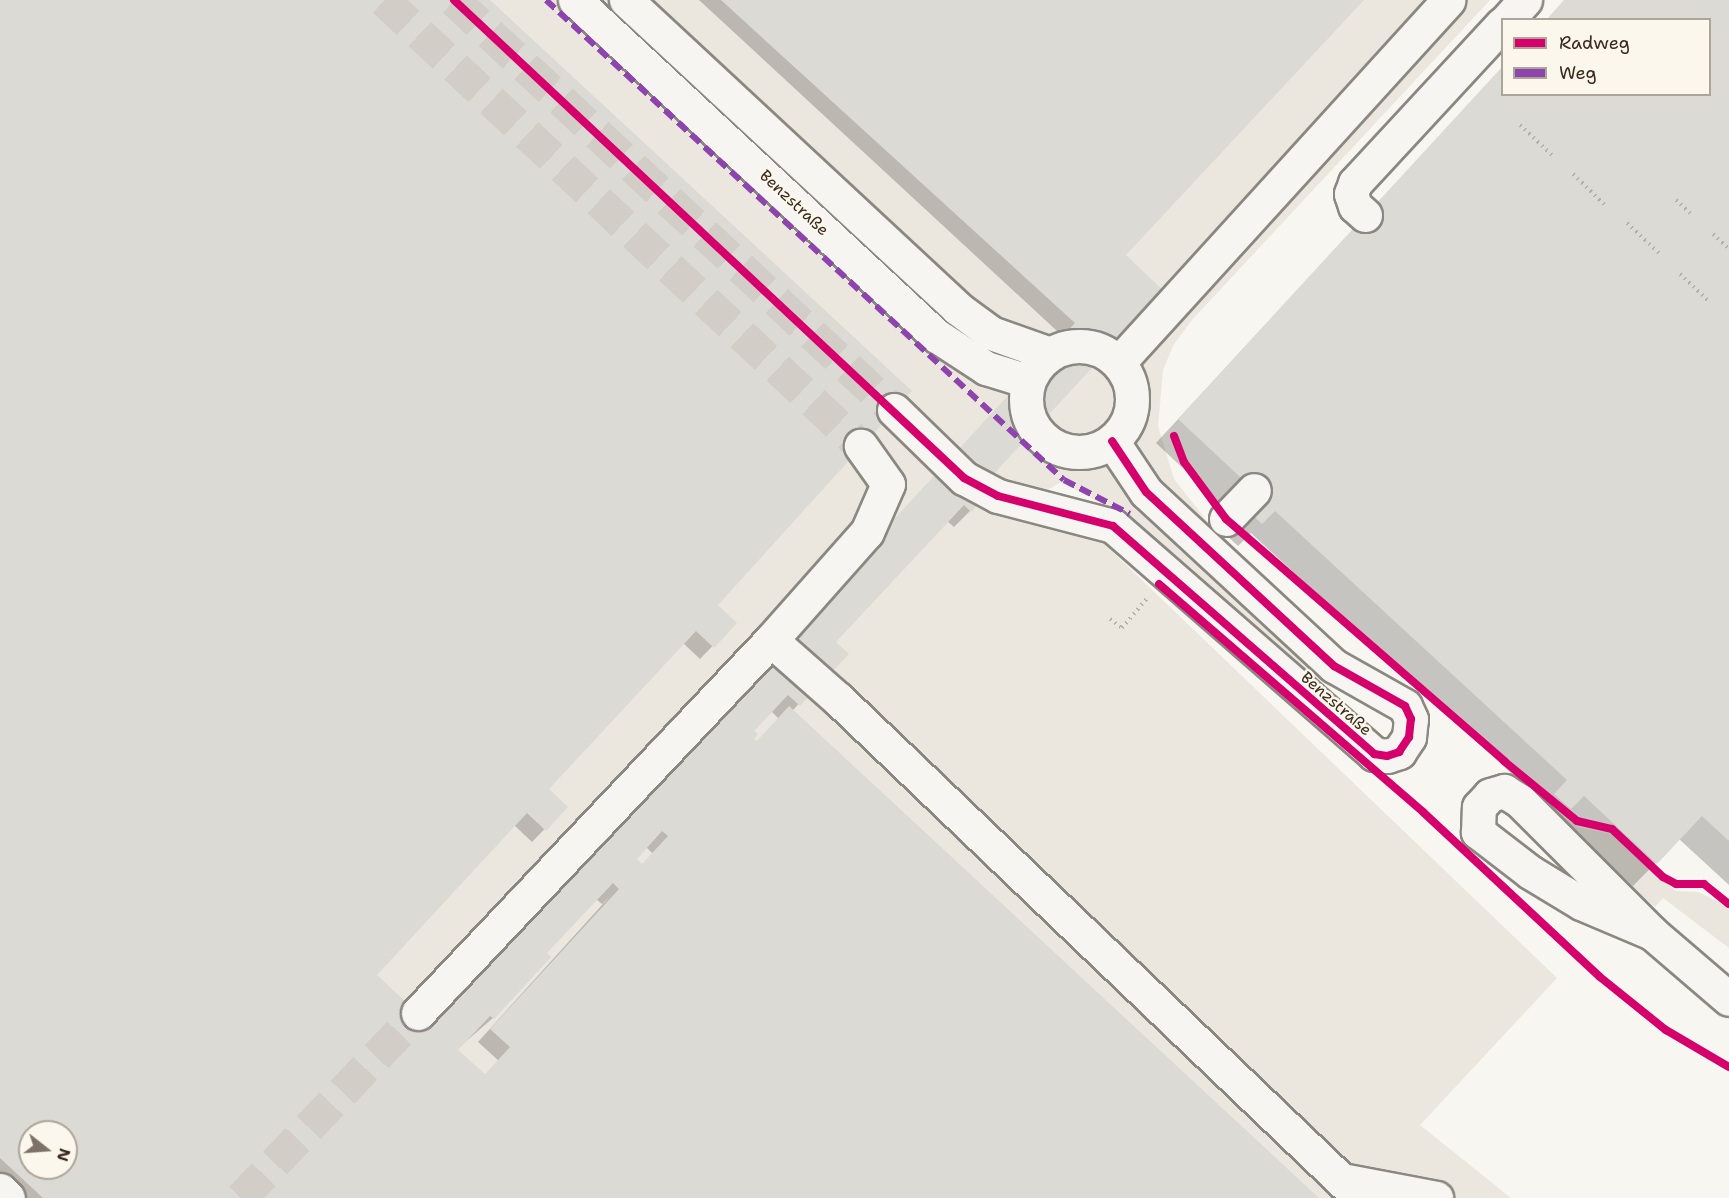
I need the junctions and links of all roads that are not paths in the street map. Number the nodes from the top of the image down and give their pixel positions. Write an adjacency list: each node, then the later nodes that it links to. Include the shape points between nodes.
1 (575, 0): 10 (street, Benzstraße, via 937,336 987,368)
2 (626, 0): 8 (street, via 957,308 991,333)
3 (1448, 0): 9 (street)
4 (1525, 0): 5 (street)
5 (1509, 18)
6 (1501, 26): 7 (street, via 1355,183 1351,194 1355,206)
7 (1365, 215)
8 (1050, 354): 9 (street, via 1084,345); 10 (street)
9 (1120, 361): 12 (street, via 1132,392 1132,410 1125,427)
10 (1028, 381): 12 (street, via 1028,415 1048,443 1080,453)
11 (894, 410): 12 (street, Benzstraße, via 964,478 998,496 1113,526 1374,754 1387,756 1399,752 1409,737 1411,718 1405,706 1334,666 1146,492)
12 (1112, 441)
13 (861, 446): 16 (street, via 888,484 883,502 867,532)
14 (1254, 490): 15 (street)
15 (1226, 519)
16 (771, 640): 19 (street); 20 (street, via 838,699)
17 (1653, 933): 17 (street, via 1520,801 1504,791 1490,795 1479,807 1478,832 1530,872 1581,903); 18 (street)
18 (1729, 999)
19 (418, 1013)
20 (1351, 1189): 23 (street)
21 (0, 1191): 22 (street)
22 (8, 1198)
23 (1436, 1198)

